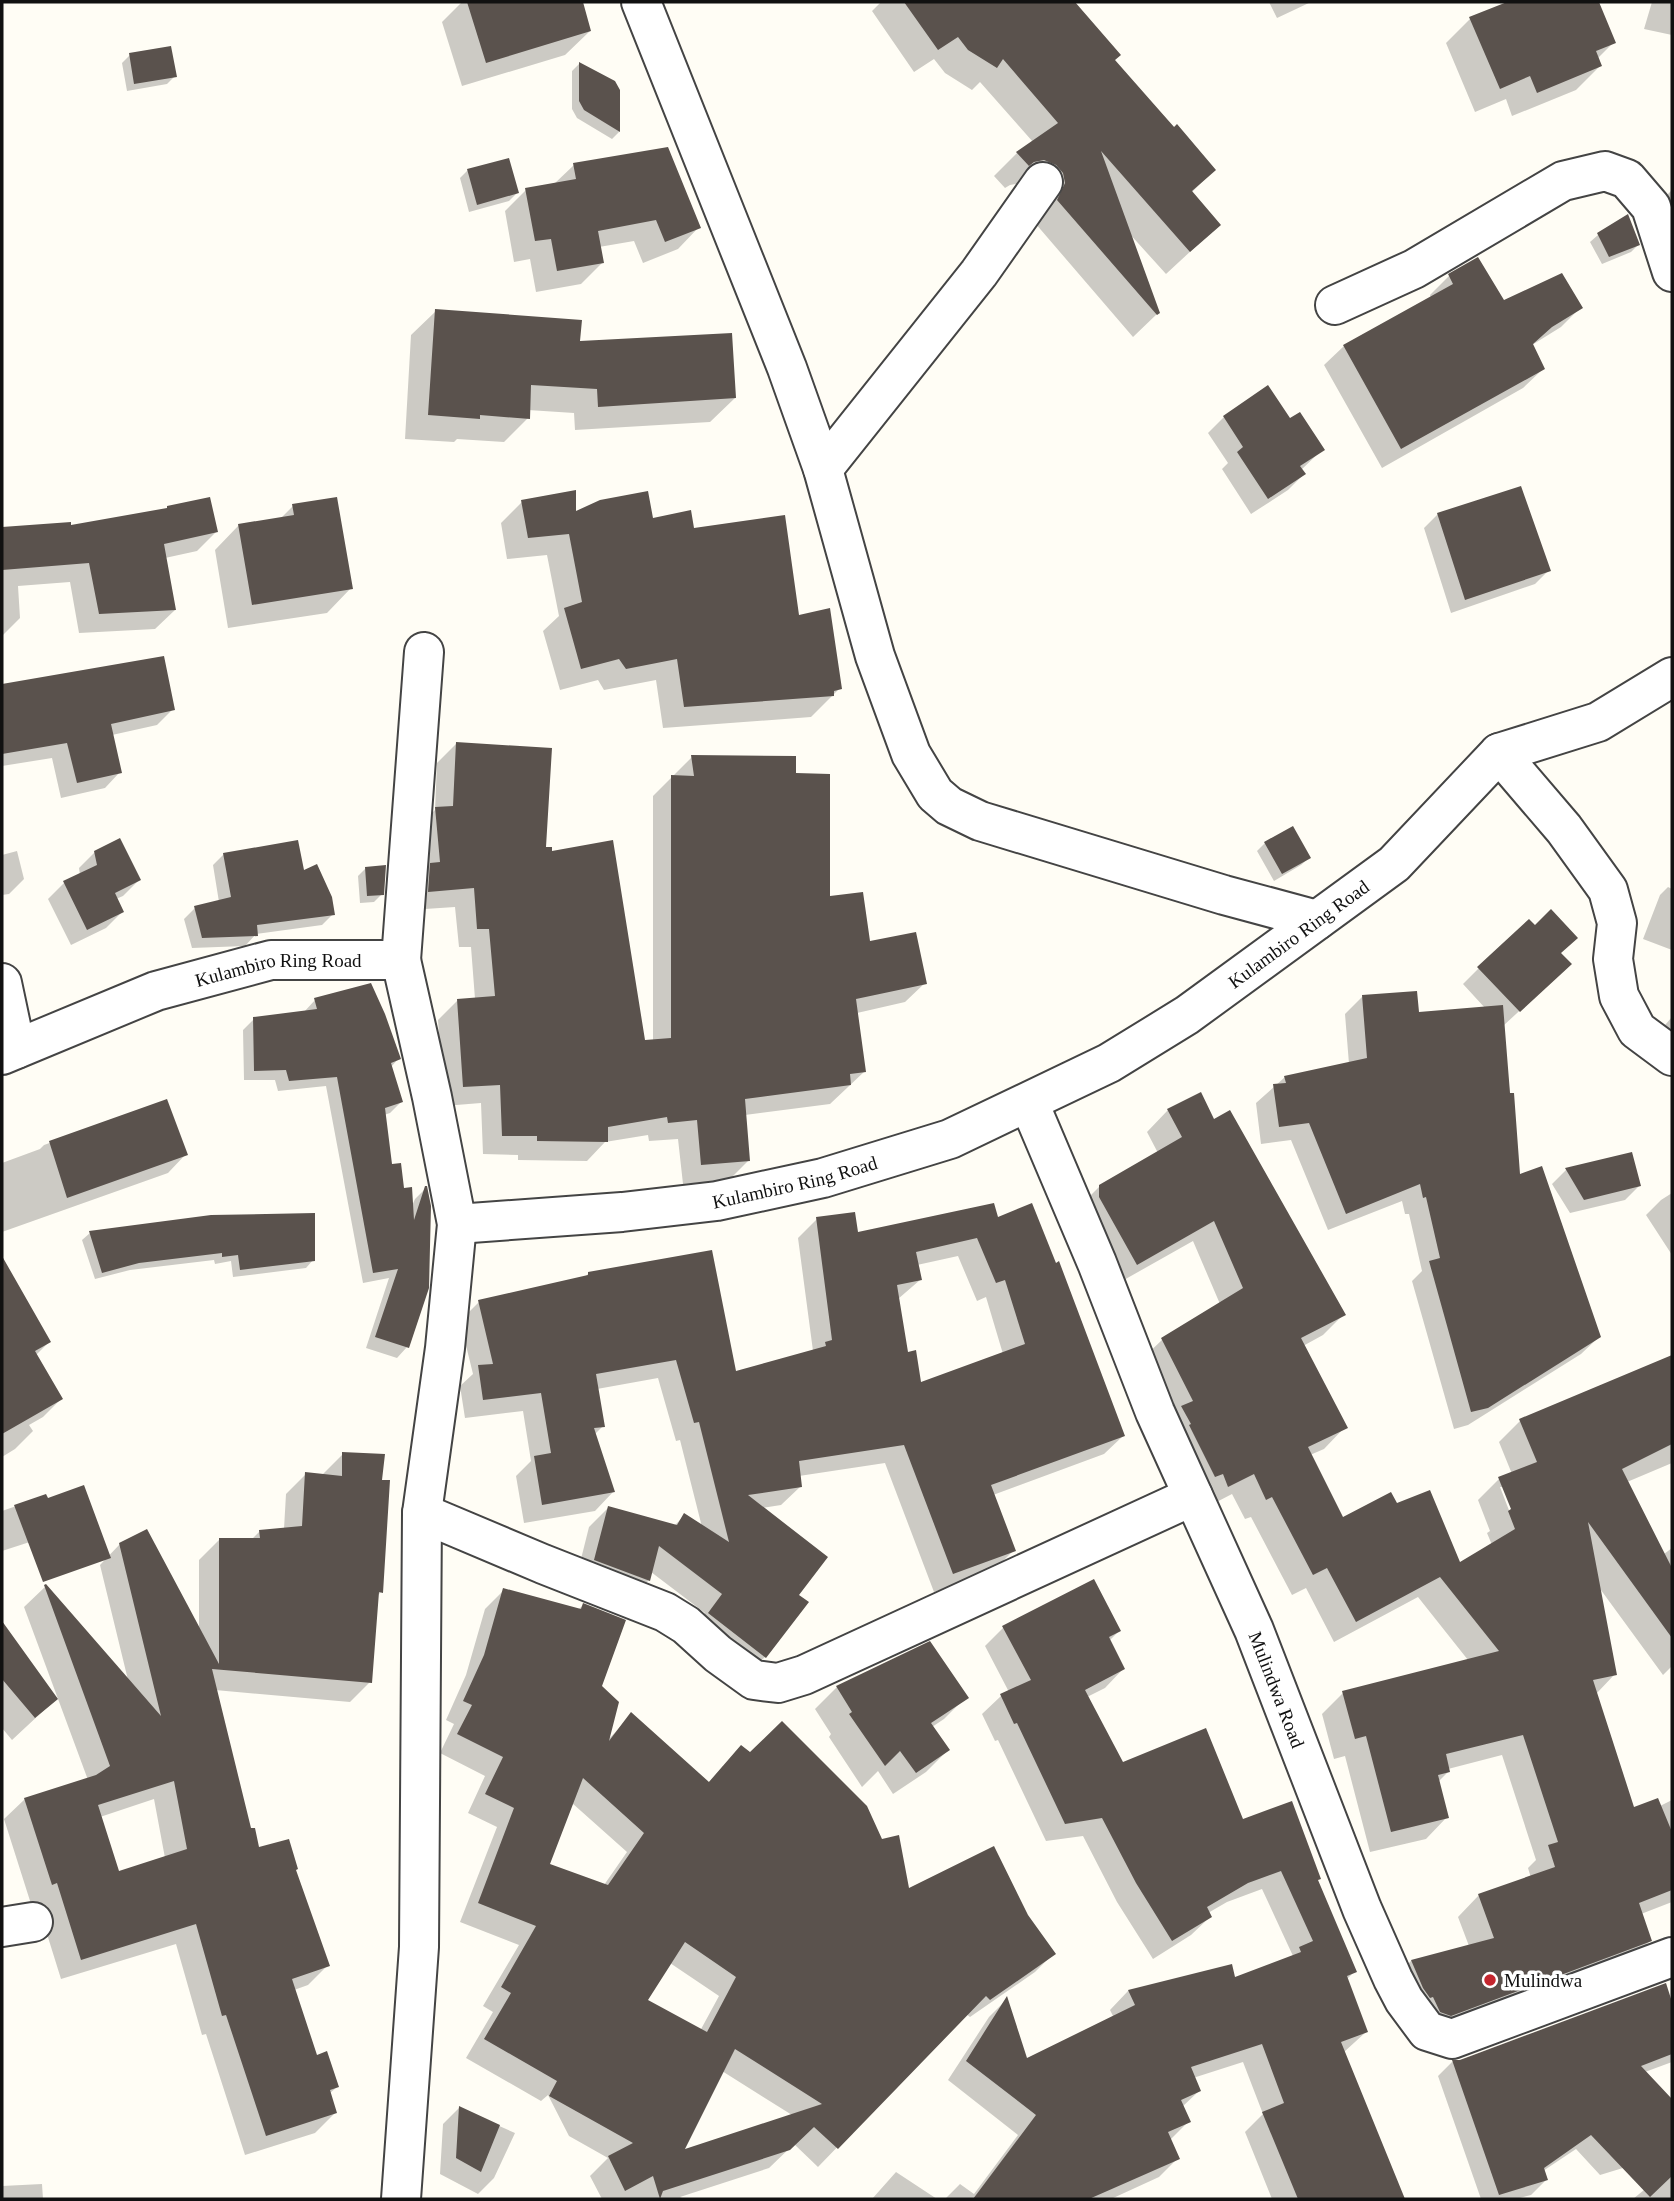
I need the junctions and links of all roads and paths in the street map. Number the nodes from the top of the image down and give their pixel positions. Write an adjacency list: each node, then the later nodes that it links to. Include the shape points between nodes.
1 (642, 2): 5 (street)
2 (1043, 182): 5 (street, via 979,273)
3 (1672, 272): 4 (street, via 1651,207 1627,179 1605,171 1563,181 1414,269)
4 (1335, 305)
5 (823, 469): 9 (street, via 875,656 911,754 935,794 980,821)
6 (424, 652): 10 (street)
7 (1672, 677): 8 (street, Kulambiro Ring Road, via 1598,722)
8 (1499, 753): 9 (street, Kulambiro Ring Road, via 1394,864); 13 (street, via 1564,829 1608,890 1617,923 1613,959 1619,996 1637,1030)
9 (1317, 920): 14 (street, Kulambiro Ring Road, via 1186,1015 1109,1063)
10 (401, 960): 12 (street, Kulambiro Ring Road, via 271,960 156,991); 15 (street)
11 (2, 983): 12 (street)
12 (9, 1052)
13 (1672, 1056)
14 (1029, 1103): 15 (street, Kulambiro Ring Road, via 950,1139 823,1178 717,1201); 16 (street, Mulindwa Road)
15 (457, 1224): 17 (street, via 446,1348)
16 (1192, 1496): 17 (street, via 778,1683 754,1680 665,1612); 18 (street, Mulindwa Road, via 1254,1630 1362,1909 1404,2000 1427,2031 1452,2039)
17 (422, 1513): 19 (street, via 419,1947)
18 (1672, 1957)
19 (401, 2199)

